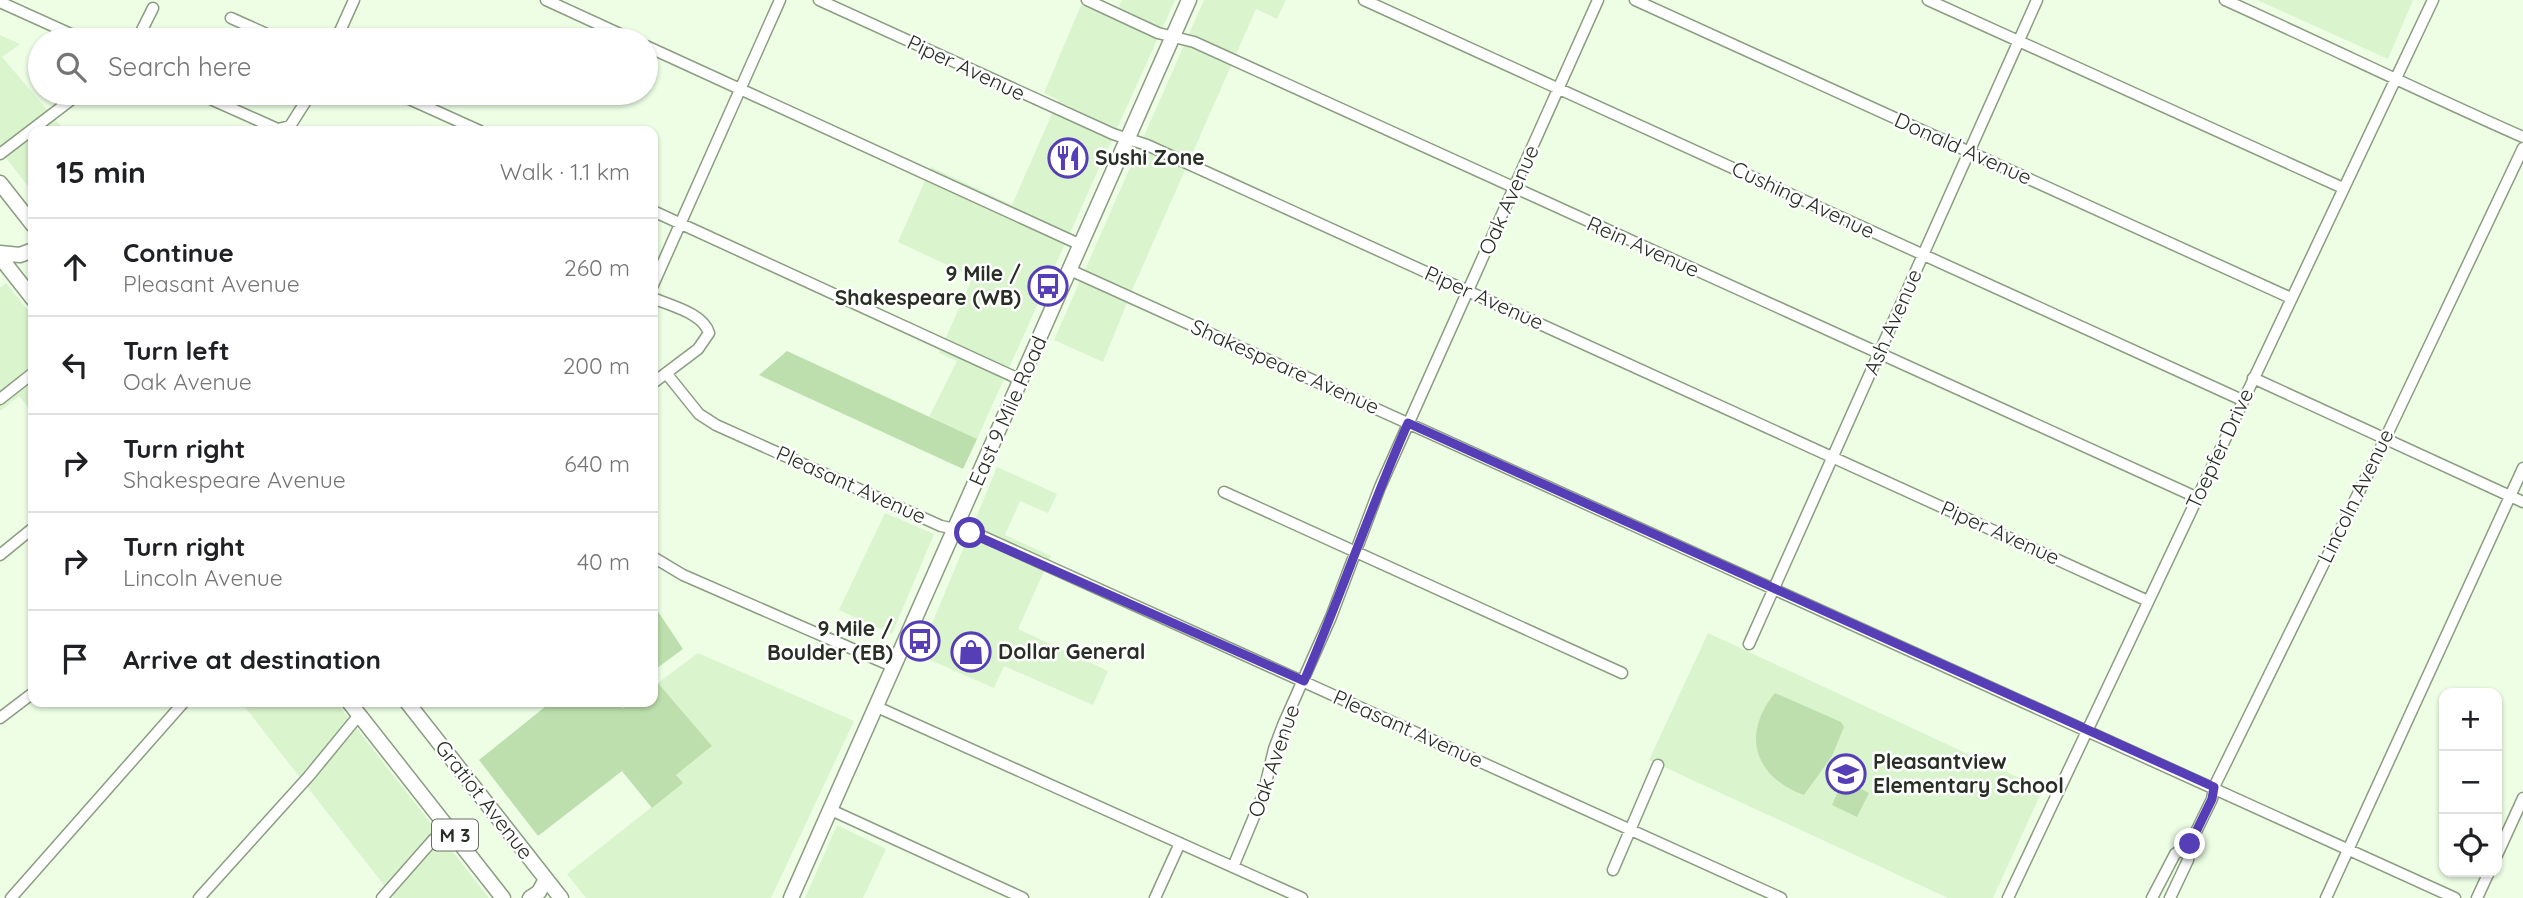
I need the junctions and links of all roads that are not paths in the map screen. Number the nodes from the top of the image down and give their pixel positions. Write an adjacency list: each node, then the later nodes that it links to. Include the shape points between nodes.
1 (354, 0): 20 (street)
2 (546, 0): 21 (street)
3 (780, 0): 27 (street)
4 (818, 0): 38 (street, Piper Avenue)
5 (1087, 0): 22 (street, Rein Avenue)
6 (1189, 0): 22 (main road, East 9 Mile Road)
7 (1364, 0): 26 (street, Cushing Avenue)
8 (1598, 0): 26 (street, Oak Avenue)
9 (1635, 0): 40 (street, Donald Avenue)
10 (1928, 0): 23 (street)
11 (2037, 0): 23 (street, Ash Avenue)
12 (2225, 0): 25 (street)
13 (2433, 0): 25 (street, Toepfer Drive)
14 (0, 2): 17 (street)
15 (153, 8): 18 (street)
16 (231, 18): 19 (street)
17 (57, 28)
18 (143, 28)
19 (253, 28)
20 (341, 28)
21 (607, 28)
22 (1173, 37): 38 (main road, East 9 Mile Road); 44 (street, Rein Avenue, via 1194,42)
23 (2018, 41): 40 (street, Ash Avenue); 43 (street)
24 (658, 51): 27 (street)
25 (2396, 78): 37 (street); 43 (street, Toepfer Drive)
26 (1559, 88): 44 (street, Oak Avenue); 51 (street, Cushing Avenue)
27 (740, 89): 47 (street); 48 (street)
28 (64, 105): 32 (street)
29 (222, 105): 33 (street)
30 (303, 105): 34 (street)
31 (423, 105): 35 (street)
32 (37, 126)
33 (266, 126)
34 (290, 126)
35 (469, 126)
36 (28, 133): 41 (street)
37 (2523, 137)
38 (1128, 138): 48 (main road, East 9 Mile Road); 54 (street, Piper Avenue)
39 (2523, 148): 67 (street, Lincoln Avenue)
40 (1969, 151): 51 (street, Ash Avenue); 56 (street, Donald Avenue)
41 (0, 154)
42 (0, 183): 46 (main road)
43 (2343, 188): 56 (street, Toepfer Drive)
44 (1514, 189): 54 (street, Oak Avenue); 58 (street, Rein Avenue)
45 (658, 213): 47 (street)
46 (28, 219)
47 (680, 223): 53 (street); 63 (street)
48 (1081, 245): 52 (main road, East 9 Mile Road)
49 (28, 252): 50 (main road)
50 (0, 255): 55 (main road)
51 (1923, 255): 58 (street, Ash Avenue); 65 (street, Cushing Avenue)
52 (1070, 270): 63 (main road, East 9 Mile Road); 66 (street, Shakespeare Avenue)
53 (658, 274)
54 (1468, 291): 66 (street, Oak Avenue); 68 (street, Piper Avenue)
55 (28, 292)
56 (2291, 298): 61 (street, Toepfer Drive)
57 (658, 301): 59 (street, via 694,316 706,324 709,333 704,343)
58 (1879, 354): 68 (street, Ash Avenue); 72 (street, Rein Avenue)
59 (666, 373): 62 (street); 74 (street, Pleasant Avenue, via 699,414 716,425)
60 (28, 377): 64 (street)
61 (2253, 378): 65 (street, Toepfer Drive); 67 (street)
62 (658, 379)
63 (1021, 380): 74 (main road, East 9 Mile Road)
64 (0, 399)
65 (2242, 400): 72 (street, Toepfer Drive)
66 (1408, 423): 76 (street, Oak Avenue); 79 (street, Shakespeare Avenue)
67 (2385, 439): 71 (street); 94 (street, Lincoln Avenue)
68 (1833, 457): 79 (street, Ash Avenue); 80 (street, Piper Avenue)
69 (2523, 468): 71 (street)
70 (1223, 492): 76 (street)
71 (2509, 496): 73 (street); 102 (street)
72 (2198, 498): 80 (street, Toepfer Drive)
73 (2523, 502)
74 (955, 530): 82 (main road, East 9 Mile Road); 84 (street, Pleasant Avenue, via 975,533)
75 (28, 532): 77 (street)
76 (1356, 552): 83 (street); 84 (street, Oak Avenue)
77 (0, 555)
78 (658, 560): 82 (street)
79 (1774, 588): 81 (street, Ash Avenue); 92 (street, Shakespeare Avenue)
80 (2148, 600): 92 (street, Toepfer Drive)
81 (1749, 644)
82 (894, 667): 86 (main road, East 9 Mile Road)
83 (1622, 673)
84 (1304, 681): 98 (street, Pleasant Avenue); 103 (street, Oak Avenue, via 1274,749 1263,795)
85 (28, 697): 91 (street)
86 (877, 706): 96 (main road, East 9 Mile Road); 99 (street)
87 (180, 707): 107 (street)
88 (353, 707): 108 (street, via 309,776)
89 (355, 707): 97 (main road, M 3)
90 (411, 707): 106 (main road, Gratiot Avenue / M 3)
91 (0, 718)
92 (2088, 730): 94 (street, Shakespeare Avenue); 118 (street, Toepfer Drive)
93 (1658, 765): 98 (street)
94 (2214, 787): 100 (street, Lincoln Avenue); 102 (street, Shakespeare Avenue)
95 (2523, 798): 101 (street)
96 (831, 810): 113 (main road, East 9 Mile Road); 114 (street)
97 (448, 827): 109 (street); 110 (main road, M 3)
98 (1630, 830): 104 (street); 117 (street, Pleasant Avenue)
99 (1180, 843): 103 (street); 115 (street)
100 (2190, 844): 119 (street, Lincoln Avenue, via 2175,854); 120 (street, Lincoln Avenue, via 2188,860)
101 (2502, 844)
102 (2348, 849): 121 (street); 122 (street, Shakespeare Avenue)
103 (1233, 867): 116 (street)
104 (1613, 870)
105 (2487, 877): 123 (street)
106 (546, 879): 111 (main road); 112 (main road, Gratiot Avenue / M 3)
107 (11, 898)
108 (199, 898)
109 (382, 898)
110 (504, 898)
111 (530, 898)
112 (561, 898)
113 (791, 898)
114 (1023, 898)
115 (1155, 898)
116 (1302, 898)
117 (1782, 898)
118 (2008, 898)
119 (2152, 898)
120 (2170, 898)
121 (2326, 898)
122 (2455, 898)
123 (2477, 898)

